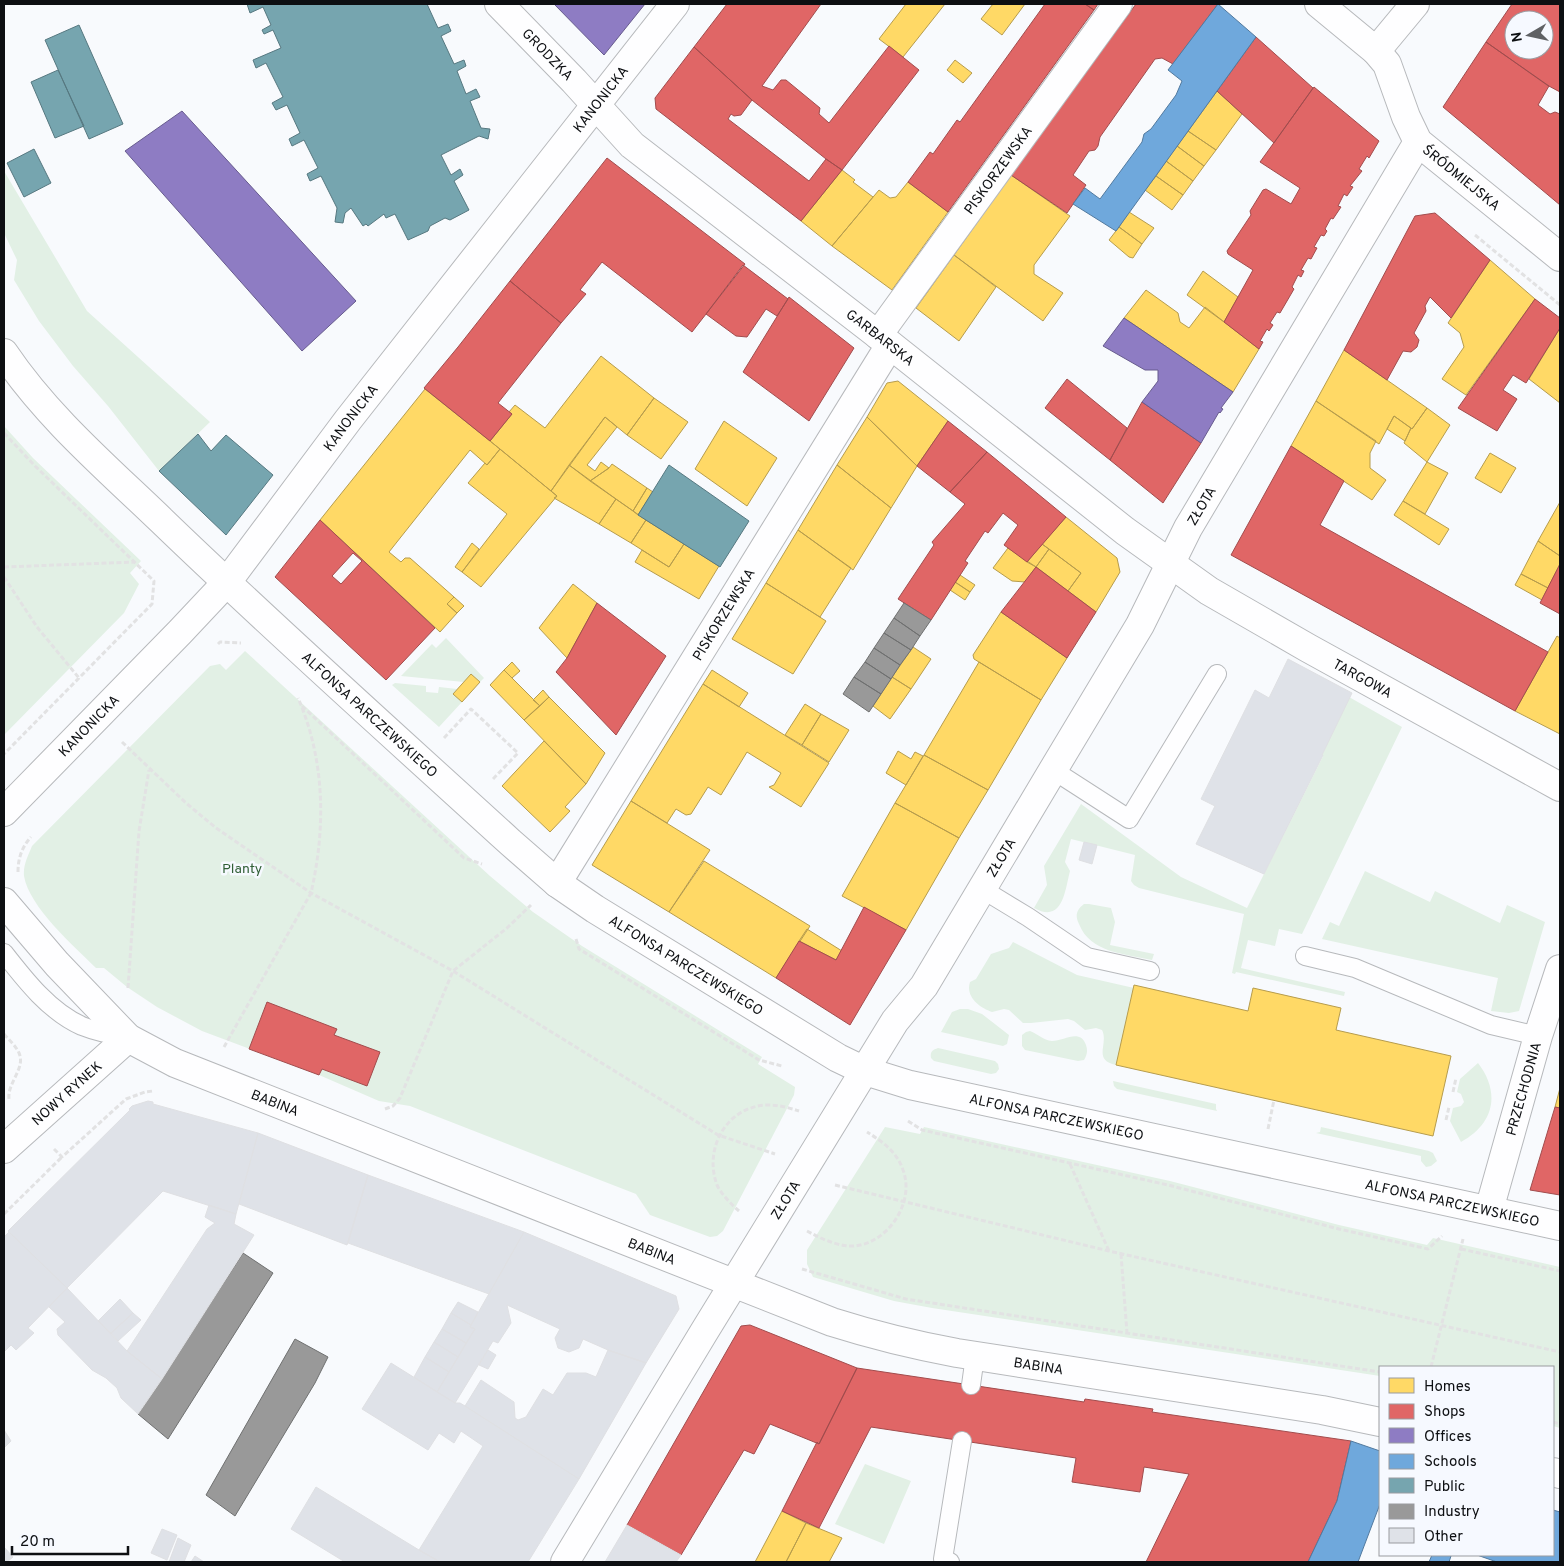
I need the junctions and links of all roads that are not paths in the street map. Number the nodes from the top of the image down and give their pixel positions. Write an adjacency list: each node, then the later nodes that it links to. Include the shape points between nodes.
1 (499, 4): 7 (street, GRODZKA)
2 (675, 4): 7 (street, KANONICKA)
3 (1118, 4): 10 (street, PISKORZEWSKA)
4 (1318, 4): 6 (street, ŚRÓDMIEJSKA)
5 (1415, 4): 6 (street)
6 (1376, 51): 8 (street, ŚRÓDMIEJSKA, via 1387,64)
7 (596, 104): 10 (street, GARBARSKA, via 632,145); 13 (street, KANONICKA, via 348,420)
8 (1418, 142): 9 (street, ŚRÓDMIEJSKA); 12 (street, ZŁOTA)
9 (1560, 257)
10 (884, 340): 12 (street, GARBARSKA); 18 (street, PISKORZEWSKA)
11 (4, 353): 13 (street, ALFONSA PARCZEWSKIEGO, via 38,399 68,431)
12 (1169, 564): 15 (street, ZŁOTA, via 1140,625); 16 (street, TARGOWA, via 1308,648)
13 (227, 582): 17 (street, KANONICKA); 18 (street, ALFONSA PARCZEWSKIEGO)
14 (1217, 674): 15 (lane, via 1129,819)
15 (1053, 770): 19 (street, ZŁOTA)
16 (1560, 787)
17 (4, 812)
18 (557, 883): 27 (street, ALFONSA PARCZEWSKIEGO, via 793,1031)
19 (982, 889): 24 (lane, via 1087,957); 27 (street, ZŁOTA, via 924,986 895,1021)
20 (4, 902): 26 (street, BABINA)
21 (4, 953): 26 (lane, via 61,1014 81,1026)
22 (1305, 956): 25 (lane, via 1355,968 1490,1025)
23 (1560, 969): 25 (street, PRZECHODNIA)
24 (1150, 971)
25 (1538, 1036): 29 (street, PRZECHODNIA)
26 (128, 1038): 28 (street, NOWY RYNEK); 31 (street, BABINA, via 204,1076)
27 (865, 1071): 29 (street, ALFONSA PARCZEWSKIEGO, via 910,1085); 31 (street, ZŁOTA)
28 (4, 1149)
29 (1489, 1210): 30 (street, ALFONSA PARCZEWSKIEGO)
30 (1560, 1226)
31 (734, 1283): 32 (street, BABINA, via 832,1322 913,1345); 36 (street, ZŁOTA)
32 (975, 1356): 33 (lane); 34 (street, BABINA)
33 (971, 1385)
34 (1379, 1422)
35 (962, 1440): 37 (lane, via 943,1559)
36 (565, 1562)
37 (950, 1562)

